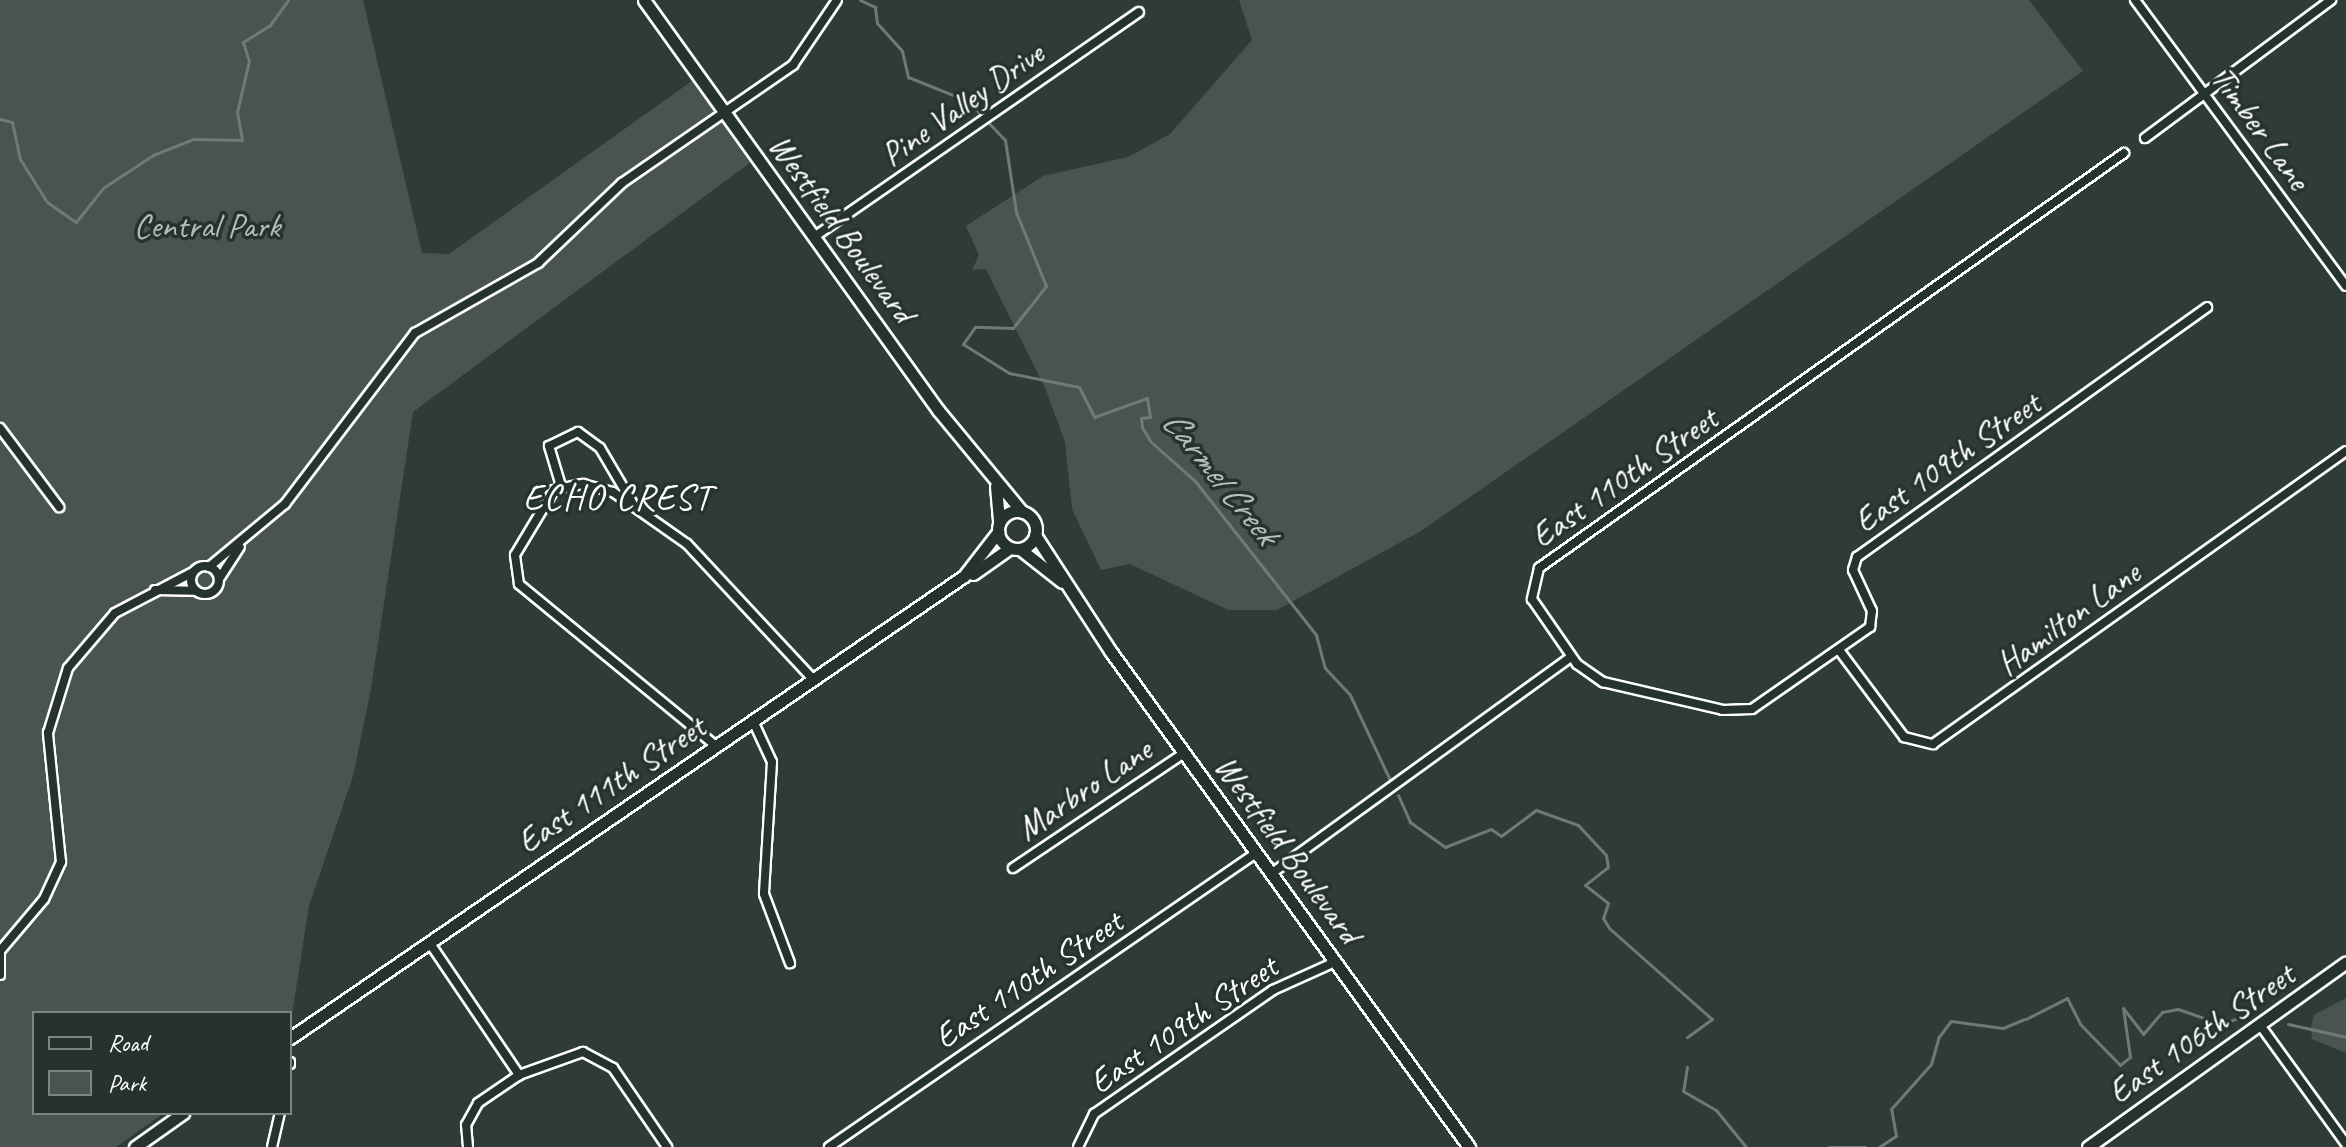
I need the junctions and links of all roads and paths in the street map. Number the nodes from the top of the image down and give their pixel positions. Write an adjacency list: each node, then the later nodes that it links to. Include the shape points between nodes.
1 (644, 0): 7 (main road, Westfield Boulevard)
2 (837, 0): 7 (street, via 793,65)
3 (2135, 0): 6 (street, Timber Lane)
4 (2331, 0): 6 (street)
5 (1139, 12): 10 (street, Pine Valley Drive)
6 (2205, 95): 8 (street); 11 (street, Timber Lane)
7 (726, 113): 10 (main road, Westfield Boulevard); 22 (street, via 622,183 538,263 415,333 299,487)
8 (2145, 138)
9 (2124, 153): 32 (street, East 110th Street, via 1539,568 1532,599)
10 (814, 237): 16 (main road, Westfield Boulevard)
11 (2346, 286)
12 (2207, 307): 31 (street, East 109th Street, via 1857,557 1854,578 1872,621)
13 (0, 428): 18 (street)
14 (2346, 451): 31 (street, Hamilton Lane, via 1933,744 1904,737)
15 (561, 486): 17 (street, via 603,488); 17 (street, via 549,446 578,432 600,448); 35 (street, via 522,537 514,564 519,584)
16 (996, 486): 19 (main road, Westfield Boulevard); 20 (main road)
17 (633, 505): 33 (street, via 713,565)
18 (59, 507)
19 (1022, 512): 20 (main road); 21 (main road, Westfield Boulevard)
20 (998, 528): 23 (main road, Westfield Boulevard); 26 (main road, East 111th Street)
21 (1035, 535): 23 (main road, East 111th Street); 28 (main road, Westfield Boulevard)
22 (240, 547): 24 (street); 27 (street)
23 (1015, 549): 26 (main road, East 111th Street); 28 (main road, Westfield Boulevard)
24 (209, 567): 25 (street); 27 (street)
25 (193, 572): 29 (street); 30 (street)
26 (964, 576): 33 (main road, East 111th Street)
27 (219, 580): 30 (street, via 208,594)
28 (1063, 582): 36 (main road, Westfield Boulevard)
29 (155, 590): 30 (street); 41 (street, via 106,620 73,660 59,690 48,753 63,830 61,862 44,899)
30 (194, 591)
31 (1839, 650): 32 (street, East 109th Street, via 1766,701 1735,711 1625,691)
32 (1571, 657): 39 (street)
33 (814, 680): 34 (main road, East 111th Street)
34 (753, 721): 35 (main road, East 111th Street); 44 (street, via 772,762 764,894)
35 (716, 746): 40 (main road, East 111th Street)
36 (1184, 753): 37 (main road, Westfield Boulevard); 38 (street, Marbro Lane)
37 (1256, 853): 39 (main road, Westfield Boulevard); 57 (street, East 110th Street)
38 (1013, 868)
39 (1271, 874): 42 (main road, Westfield Boulevard)
40 (429, 942): 47 (main road, East 111th Street); 48 (street)
41 (0, 951): 45 (street)
42 (1335, 962): 58 (street, East 109th Street, via 1273,990 1094,1114); 59 (main road, Westfield Boulevard)
43 (2346, 962): 46 (main road, East 106th Street)
44 (790, 963)
45 (0, 975)
46 (2260, 1025): 51 (street); 52 (main road, East 106th Street)
47 (292, 1037)
48 (519, 1075): 55 (street, via 472,1110); 56 (street, via 572,1052 593,1053 617,1074)
49 (180, 1115): 53 (main road)
50 (280, 1115): 54 (street)
51 (2346, 1144)
52 (2091, 1146)
53 (135, 1147)
54 (272, 1147)
55 (468, 1147)
56 (667, 1147)
57 (829, 1147)
58 (1078, 1147)
59 (1469, 1147)

